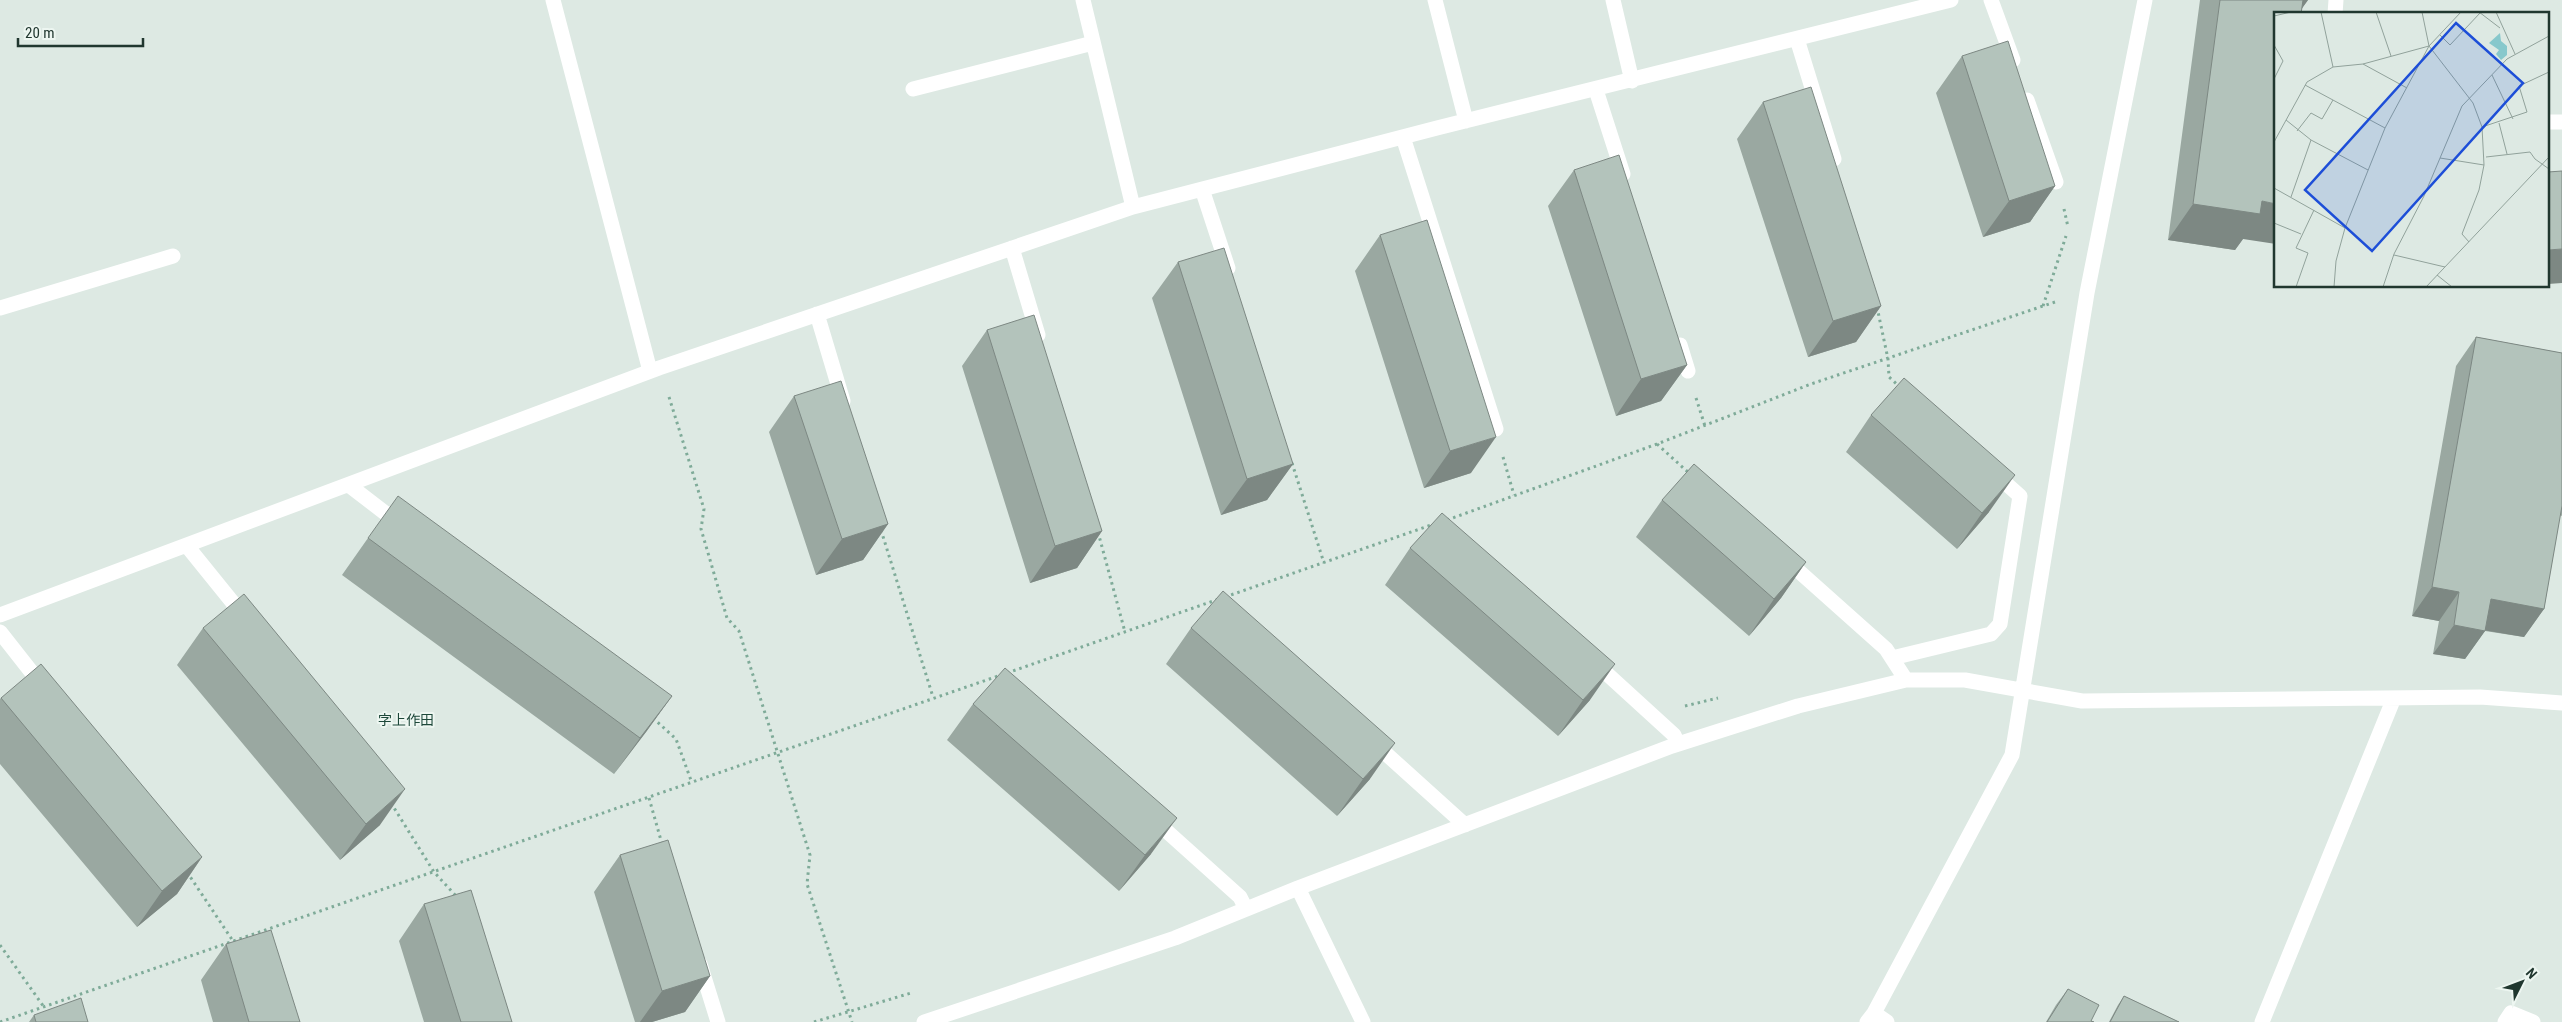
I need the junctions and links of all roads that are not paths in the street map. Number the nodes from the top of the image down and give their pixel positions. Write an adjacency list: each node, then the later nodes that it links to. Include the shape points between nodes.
1 (553, 0): 27 (street)
2 (1083, 0): 9 (street)
3 (1435, 0): 13 (street)
4 (1613, 0): 10 (street)
5 (1951, 0): 8 (street)
6 (1991, 0): 16 (street)
7 (2145, 0): 42 (street, via 2087,293)
8 (1798, 39): 10 (street); 15 (street)
9 (1093, 43): 11 (street); 19 (street)
10 (1632, 81): 12 (street)
11 (913, 89)
12 (1596, 90): 13 (street); 17 (street)
13 (1466, 121): 14 (street)
14 (1403, 137): 18 (street); 30 (street)
15 (1837, 172)
16 (2056, 182)
17 (1626, 184)
18 (1202, 189): 19 (street); 22 (street)
19 (1133, 207): 20 (street)
20 (1012, 248): 24 (street); 26 (street)
21 (173, 256): 23 (street)
22 (1233, 283)
23 (0, 308)
24 (817, 314): 27 (street); 29 (street)
25 (1676, 333): 28 (street)
26 (1043, 352)
27 (655, 370): 32 (street)
28 (1688, 371)
29 (848, 418)
30 (1496, 429)
31 (1984, 464): 40 (street, via 2020,496 2000,624 1990,634)
32 (350, 486): 33 (street); 34 (street)
33 (413, 534)
34 (188, 546): 36 (street); 37 (street)
35 (1771, 546): 40 (street, via 1886,649)
36 (0, 615)
37 (256, 631)
38 (0, 632): 44 (street)
39 (1585, 654): 47 (street, via 1674,735)
40 (1892, 658): 41 (street)
41 (1906, 680): 42 (street, via 1965,680); 47 (street, via 1798,706)
42 (2022, 692): 43 (street, via 2082,701); 53 (street, via 2012,755)
43 (2394, 698): 45 (street, via 2480,697); 58 (street)
44 (56, 702)
45 (2562, 703)
46 (1360, 730): 49 (street)
47 (1678, 744): 49 (street)
48 (1139, 806): 51 (street, via 1240,897)
49 (1465, 824): 50 (street)
50 (1298, 888): 51 (street); 56 (street)
51 (1246, 908): 55 (street, via 1175,938)
52 (695, 947): 54 (street)
53 (1871, 1018): 57 (street)
54 (718, 1022)
55 (924, 1022)
56 (1363, 1022)
57 (1887, 1022)
58 (2262, 1022)
59 (2505, 1022): 60 (street, via 2511,1013)
60 (2533, 1022)

